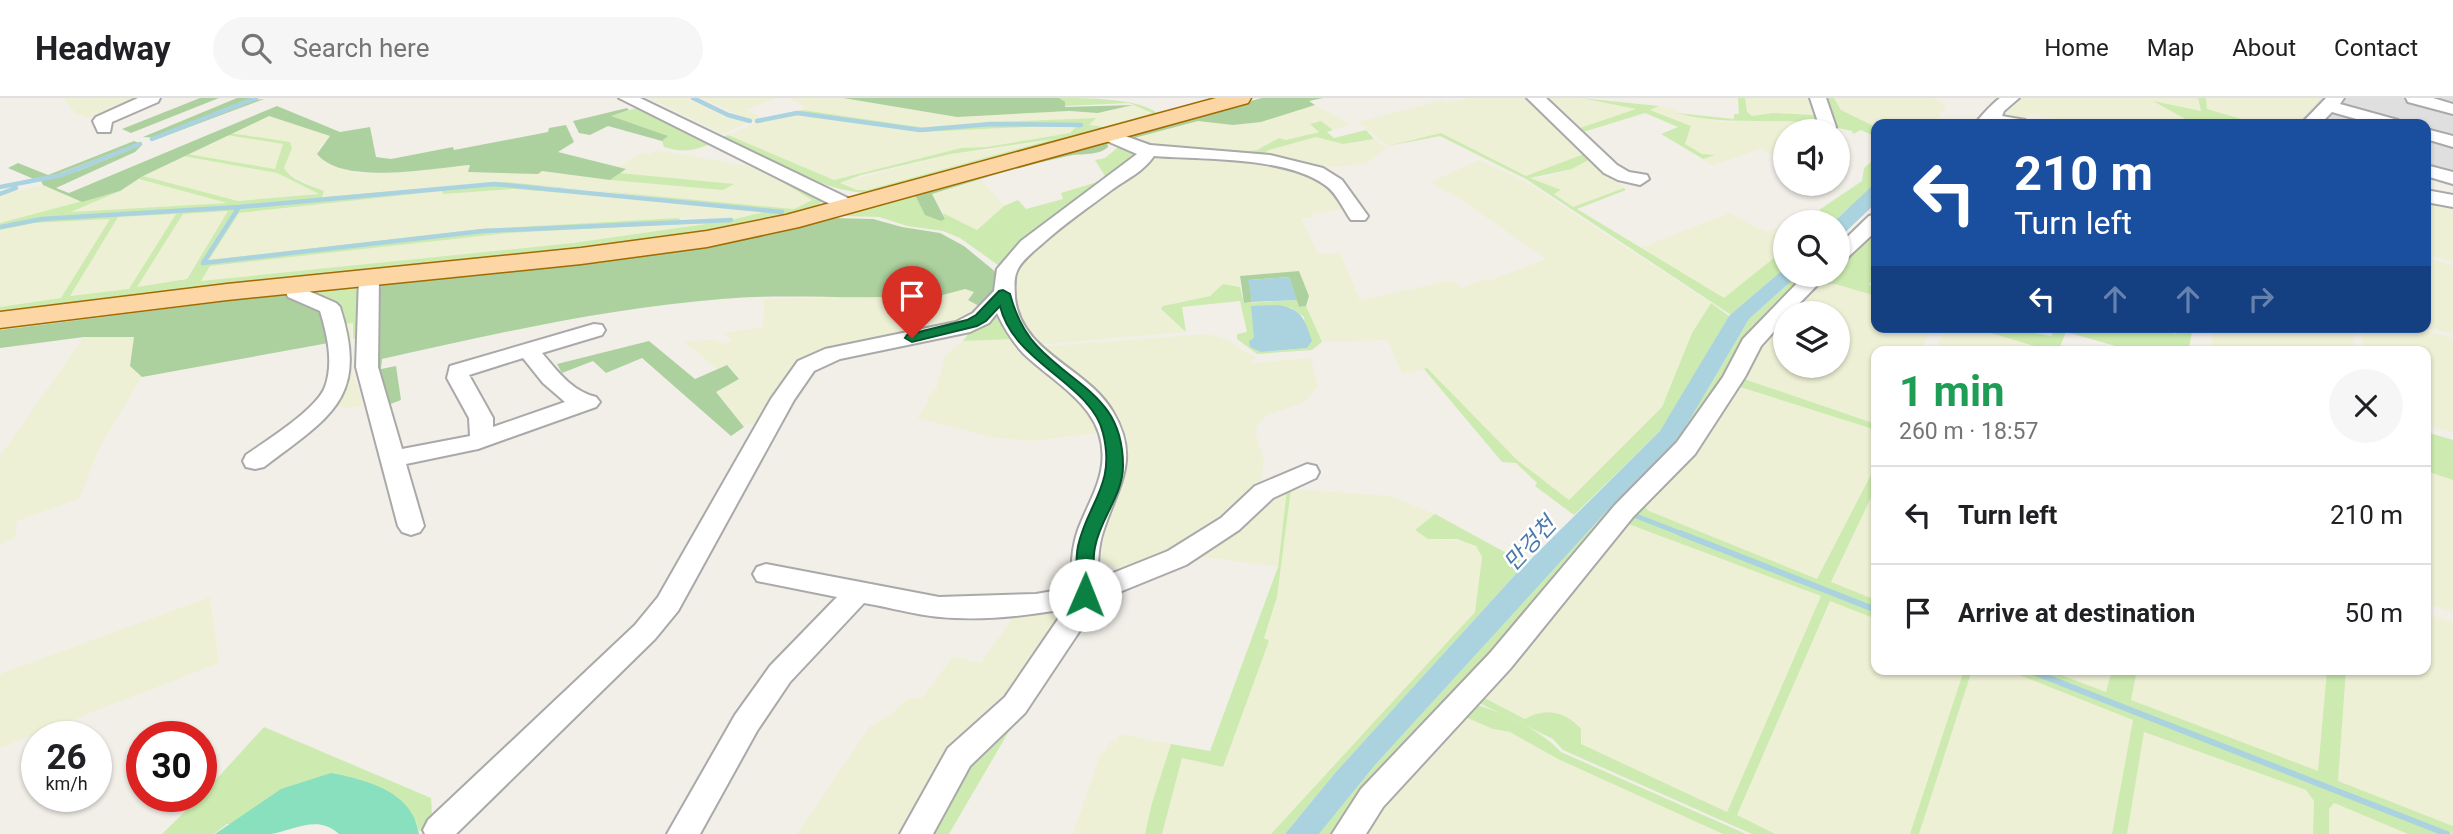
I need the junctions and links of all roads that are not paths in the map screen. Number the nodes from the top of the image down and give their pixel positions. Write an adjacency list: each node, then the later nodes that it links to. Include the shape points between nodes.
1 (152, 98): 14 (street, via 106,118)
2 (627, 98): 24 (street)
3 (1240, 98): 15 (main road)
4 (1535, 98): 21 (street, via 1611,172)
5 (1818, 98): 10 (street)
6 (2011, 98): 11 (street)
7 (2414, 98): 9 (street)
8 (2333, 102): 12 (street); 13 (street)
9 (2453, 109)
10 (1826, 119)
11 (1990, 119)
12 (2315, 119)
13 (2379, 119)
14 (104, 128)
15 (1106, 134): 18 (street); 24 (main road)
16 (2431, 135): 17 (street)
17 (2453, 142)
18 (1146, 150): 25 (street, via 1308,169 1336,184); 31 (street, via 1140,162 1076,207 1016,258 1007,269)
19 (2431, 171): 20 (street)
20 (2453, 178)
21 (1640, 179)
22 (2431, 197): 23 (street)
23 (2453, 201)
24 (846, 205): 28 (main road, via 715,238)
25 (1357, 216)
26 (1871, 225): 27 (street)
27 (1850, 245)
28 (369, 277): 29 (main road); 36 (street, via 367,367)
29 (293, 286): 32 (main road); 37 (street, via 295,293 329,307 340,359 337,388 319,410)
30 (1802, 287): 46 (street, via 1751,344 1679,457 1372,798)
31 (1003, 294): 42 (street, via 1008,314 1030,348 1097,404 1111,431 1113,481 1087,546); 43 (street, via 981,318 962,327 821,357 806,366 668,604 645,632)
32 (0, 320)
33 (594, 330): 34 (street)
34 (528, 350): 35 (street, via 458,371 481,418); 35 (street, via 551,378 585,403)
35 (482, 440): 36 (street)
36 (394, 458): 39 (street)
37 (255, 461)
38 (1307, 472): 42 (street, via 1264,492 1230,524 1177,558)
39 (411, 526)
40 (766, 574): 41 (street)
41 (859, 590): 42 (street, via 939,607 968,608); 44 (street, via 780,674 746,723)
42 (1085, 595): 45 (street, via 1015,705 959,757)
43 (439, 830)
44 (683, 834)
45 (916, 834)
46 (1348, 834)

